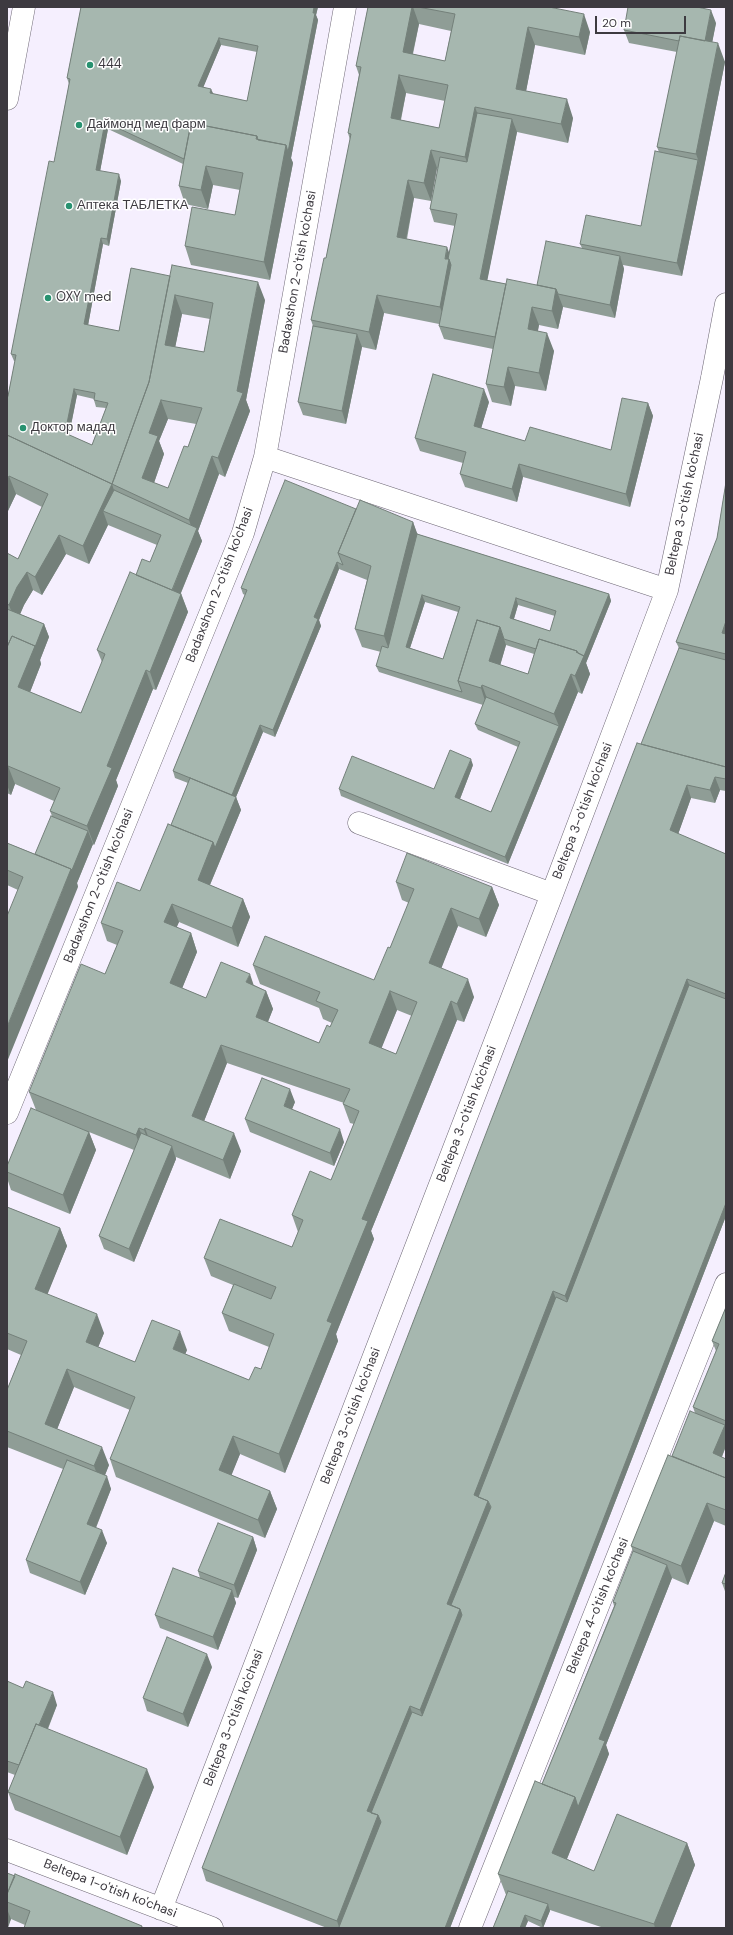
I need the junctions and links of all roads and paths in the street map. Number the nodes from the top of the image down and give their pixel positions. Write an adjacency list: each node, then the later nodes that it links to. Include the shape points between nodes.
1 (24, 7): 3 (street)
2 (346, 7): 5 (street, Badaxshon 2-o'tish ko'chasi)
3 (7, 99)
4 (726, 304): 6 (street, Beltepa 3-o'tish ko'chasi)
5 (265, 457): 6 (street); 9 (street, Badaxshon 2-o'tish ko'chasi, via 242,533)
6 (667, 590): 8 (street, Beltepa 3-o'tish ko'chasi)
7 (359, 824): 8 (street)
8 (552, 894): 12 (street, Beltepa 3-o'tish ko'chasi)
9 (7, 1113)
10 (726, 1284): 14 (street, Beltepa 4-o'tish ko'chasi)
11 (7, 1850): 12 (street, Beltepa 1-o'tish ko'chasi)
12 (161, 1909): 13 (street, Beltepa 1-o'tish ko'chasi)
13 (212, 1928)
14 (470, 1928)

